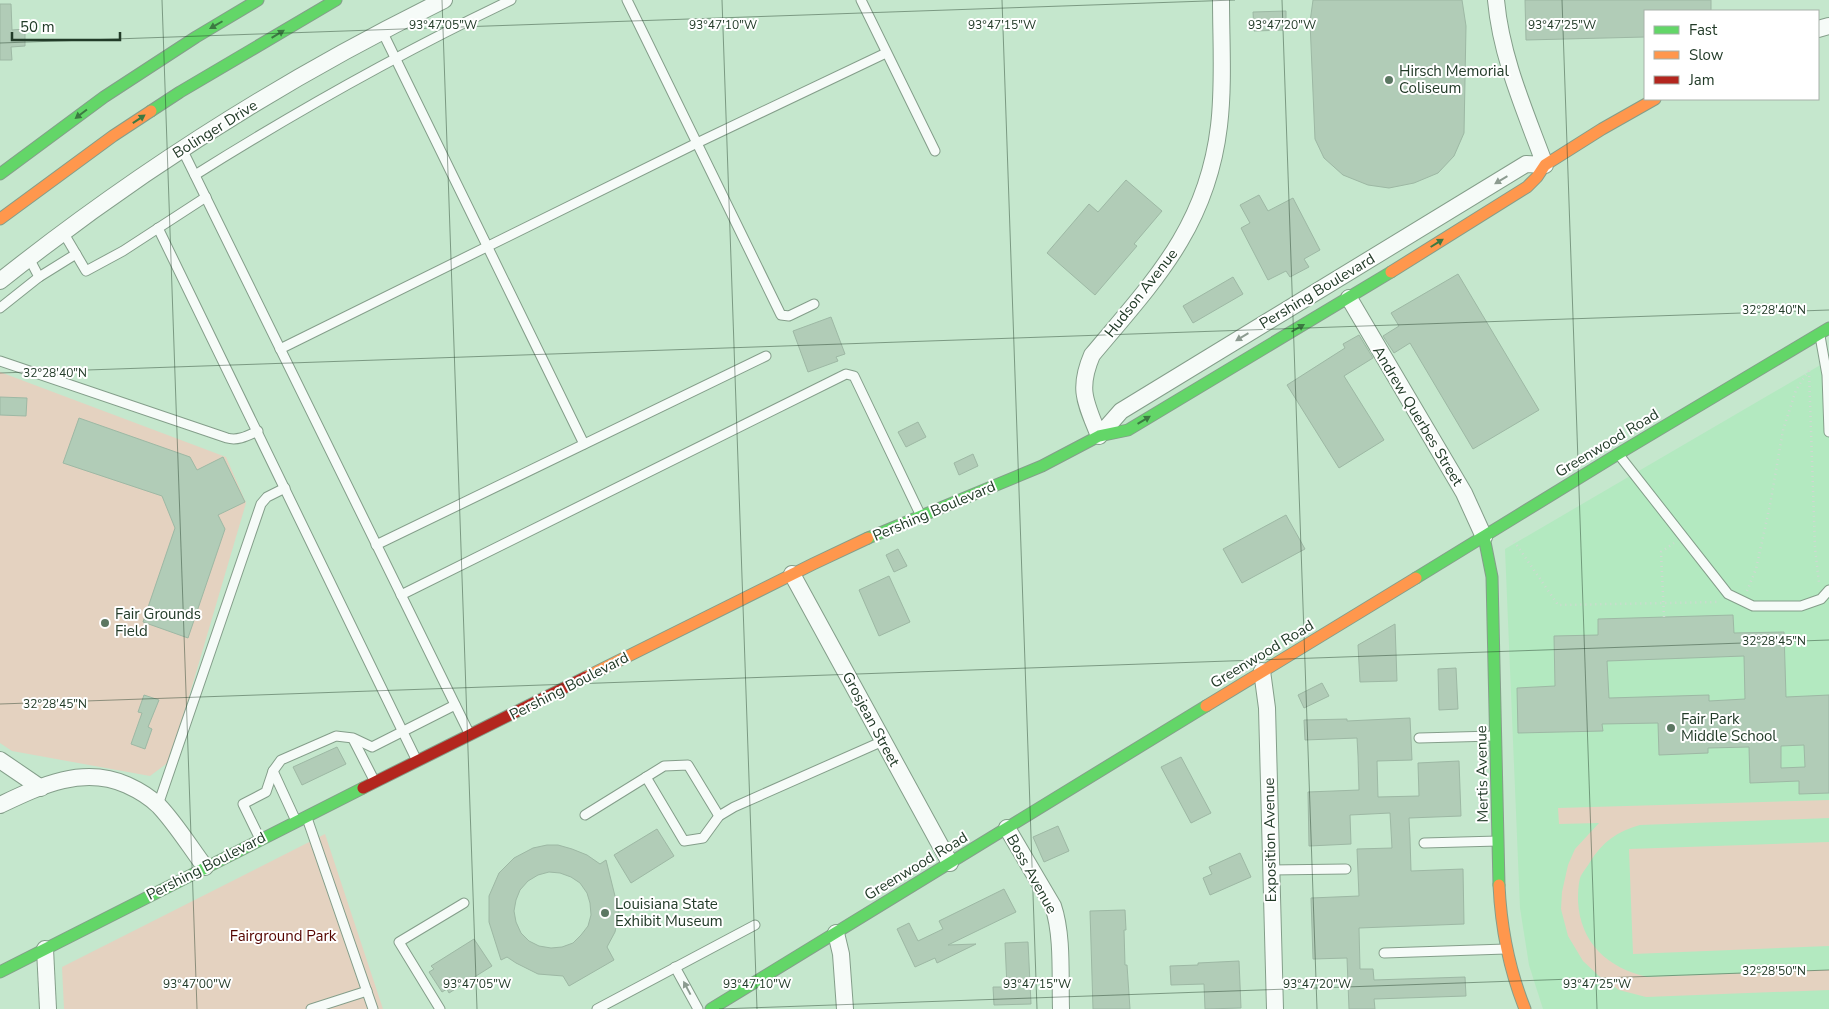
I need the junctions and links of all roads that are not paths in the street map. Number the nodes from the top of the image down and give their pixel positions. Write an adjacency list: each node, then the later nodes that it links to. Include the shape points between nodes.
1 (258, 0): 18 (main road, one-way to 18, via 196,36 104,97)
2 (336, 0): 13 (main road, one-way to 2, via 180,92)
3 (444, 0): 9 (street, Bolinger Drive)
4 (511, 0): 11 (lane)
5 (627, 0): 14 (lane)
6 (861, 0): 10 (lane)
7 (1221, 0): 40 (street, Hudson Avenue, via 1221,104 1209,178 1175,252 1155,281 1092,355 1086,369 1085,399)
8 (1496, 0): 17 (street, via 1505,54)
9 (382, 32): 11 (lane); 15 (street, Bolinger Drive)
10 (886, 53): 14 (lane); 16 (lane)
11 (396, 59): 19 (lane, via 293,115); 25 (lane)
12 (1653, 100): 17 (main road, Pershing Boulevard)
13 (113, 136): 21 (main road); 22 (main road)
14 (697, 143): 25 (lane); 32 (lane, via 781,315 789,316)
15 (182, 149): 19 (lane); 24 (street, Bolinger Drive)
16 (935, 151)
17 (1545, 165): 31 (main road, Pershing Boulevard, one-way to 17, via 1527,187); 40 (street, Pershing Boulevard, one-way to 40, via 1526,164 1121,411)
18 (0, 174)
19 (195, 175): 20 (lane)
20 (206, 197): 23 (lane); 35 (lane)
21 (0, 219)
22 (8, 228)
23 (158, 228): 26 (lane, via 86,271); 38 (lane)
24 (64, 232): 26 (lane); 27 (street, Bolinger Drive)
25 (488, 247): 35 (lane); 41 (lane)
26 (76, 254): 28 (lane)
27 (28, 258): 28 (lane); 29 (street, Bolinger Drive)
28 (39, 276): 33 (lane)
29 (0, 281)
30 (0, 296): 33 (lane)
31 (1348, 298): 40 (main road, Pershing Boulevard, one-way to 31, via 1128,430); 45 (street, Andrew Querbes Street, via 1464,493)
32 (814, 304)
33 (2, 306)
34 (1824, 330): 39 (lane); 42 (main road, Greenwood Road)
35 (280, 349): 46 (lane)
36 (766, 356): 41 (lane)
37 (0, 361): 38 (lane, via 233,440)
38 (258, 431): 43 (lane)
39 (1829, 432)
40 (1099, 436): 44 (main road, Pershing Boulevard, via 1042,466)
41 (584, 444): 46 (lane)
42 (1618, 454): 45 (main road, Greenwood Road); 48 (lane, via 1728,594 1753,606 1801,606 1821,599)
43 (285, 488): 52 (lane); 65 (lane, via 261,504)
44 (922, 517): 47 (main road, Pershing Boulevard); 49 (lane, via 854,376 846,374)
45 (1484, 537): 50 (main road, Greenwood Road); 54 (main road, Mertis Avenue, via 1492,577)
46 (376, 545): 49 (lane)
47 (792, 574): 53 (main road, Pershing Boulevard); 57 (street, Grosjean Street)
48 (1829, 590)
49 (401, 595): 51 (lane)
50 (1262, 671): 69 (main road, Greenwood Road); 76 (street, Exposition Avenue, via 1267,708)
51 (455, 705): 52 (lane); 53 (lane)
52 (403, 732): 55 (lane, via 372,747); 59 (lane)
53 (470, 735): 59 (main road, Pershing Boulevard)
54 (1497, 736): 56 (lane); 71 (main road, Mertis Avenue)
55 (353, 738): 60 (lane, via 336,736 281,760); 62 (lane)
56 (1418, 738)
57 (883, 741): 67 (lane); 73 (street, Grosjean Street)
58 (0, 760): 63 (street)
59 (417, 761): 62 (main road, Pershing Boulevard)
60 (273, 771): 68 (lane); 70 (lane, via 266,792 243,804)
61 (646, 777): 66 (lane); 67 (lane, via 664,766 688,765); 67 (lane, via 684,841 703,838)
62 (375, 782): 68 (main road, Pershing Boulevard)
63 (41, 788): 64 (street); 65 (street, via 74,777 93,776 136,789)
64 (0, 805)
65 (158, 805): 74 (street)
66 (585, 815)
67 (719, 816)
68 (302, 818): 70 (main road, Pershing Boulevard); 85 (lane)
69 (1007, 828): 73 (main road, Greenwood Road); 94 (street, Boss Avenue, via 1057,916)
70 (260, 839): 74 (main road, Pershing Boulevard)
71 (1498, 841): 72 (lane); 81 (main road, Mertis Avenue, via 1500,906)
72 (1424, 843)
73 (950, 863): 79 (main road, Greenwood Road)
74 (205, 867): 80 (main road, Pershing Boulevard)
75 (1346, 869): 76 (lane)
76 (1271, 870): 95 (street, Exposition Avenue)
77 (464, 903): 89 (lane, via 399,942)
78 (755, 925): 83 (lane)
79 (836, 933): 92 (main road, Greenwood Road); 93 (street)
80 (45, 949): 84 (main road, Pershing Boulevard); 86 (street)
81 (1506, 949): 82 (lane); 96 (main road, Mertis Avenue)
82 (1384, 953)
83 (675, 967): 90 (lane); 91 (lane, one-way to 83)
84 (0, 972)
85 (367, 991): 87 (lane); 88 (lane)
86 (48, 1009)
87 (311, 1009)
88 (373, 1009)
89 (440, 1009)
90 (597, 1009)
91 (698, 1009)
92 (711, 1009)
93 (845, 1009)
94 (1061, 1009)
95 (1275, 1009)
96 (1524, 1009)

